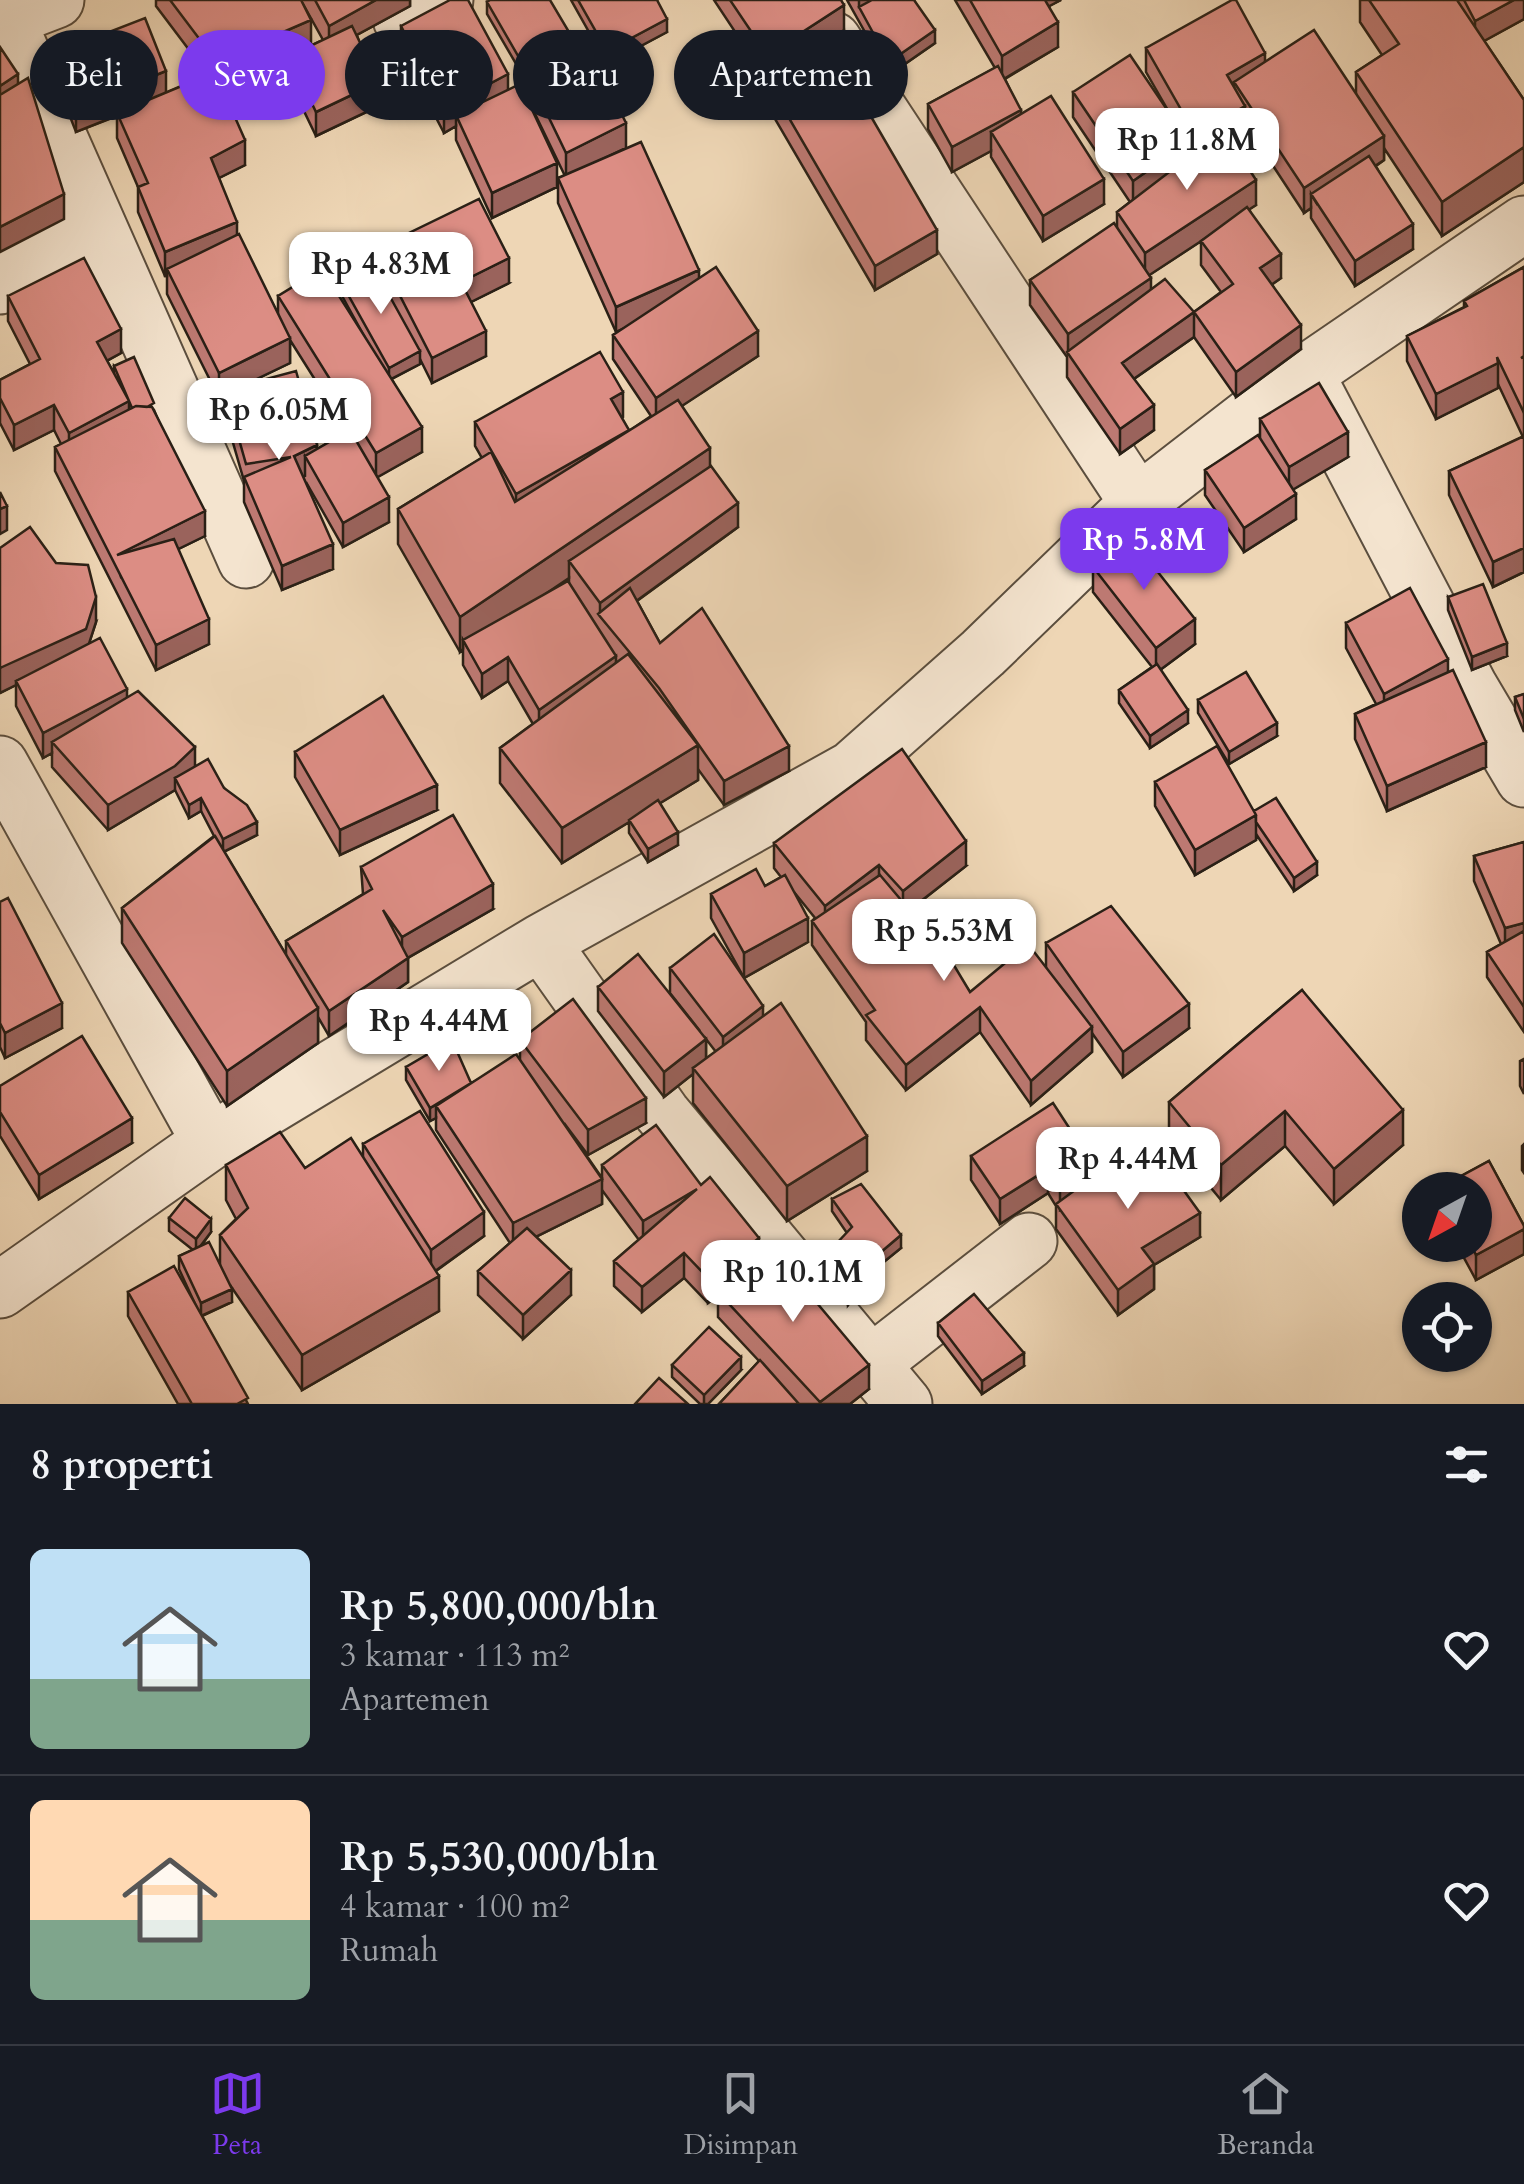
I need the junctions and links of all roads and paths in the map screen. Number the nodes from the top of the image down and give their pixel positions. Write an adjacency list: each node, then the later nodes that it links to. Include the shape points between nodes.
1 (22, 8): 3 (street)
2 (885, 120): 7 (street)
3 (96, 223): 5 (street); 8 (street)
4 (1524, 224): 6 (street)
5 (0, 286)
6 (1306, 373): 7 (street); 10 (street)
7 (1138, 503): 11 (street, via 852,769)
8 (246, 560)
9 (0, 764): 12 (street)
10 (1524, 779)
11 (540, 942): 12 (street); 15 (street, via 662,1112)
12 (210, 1142): 14 (street)
13 (1029, 1241): 15 (street)
14 (0, 1290)
15 (888, 1383)

